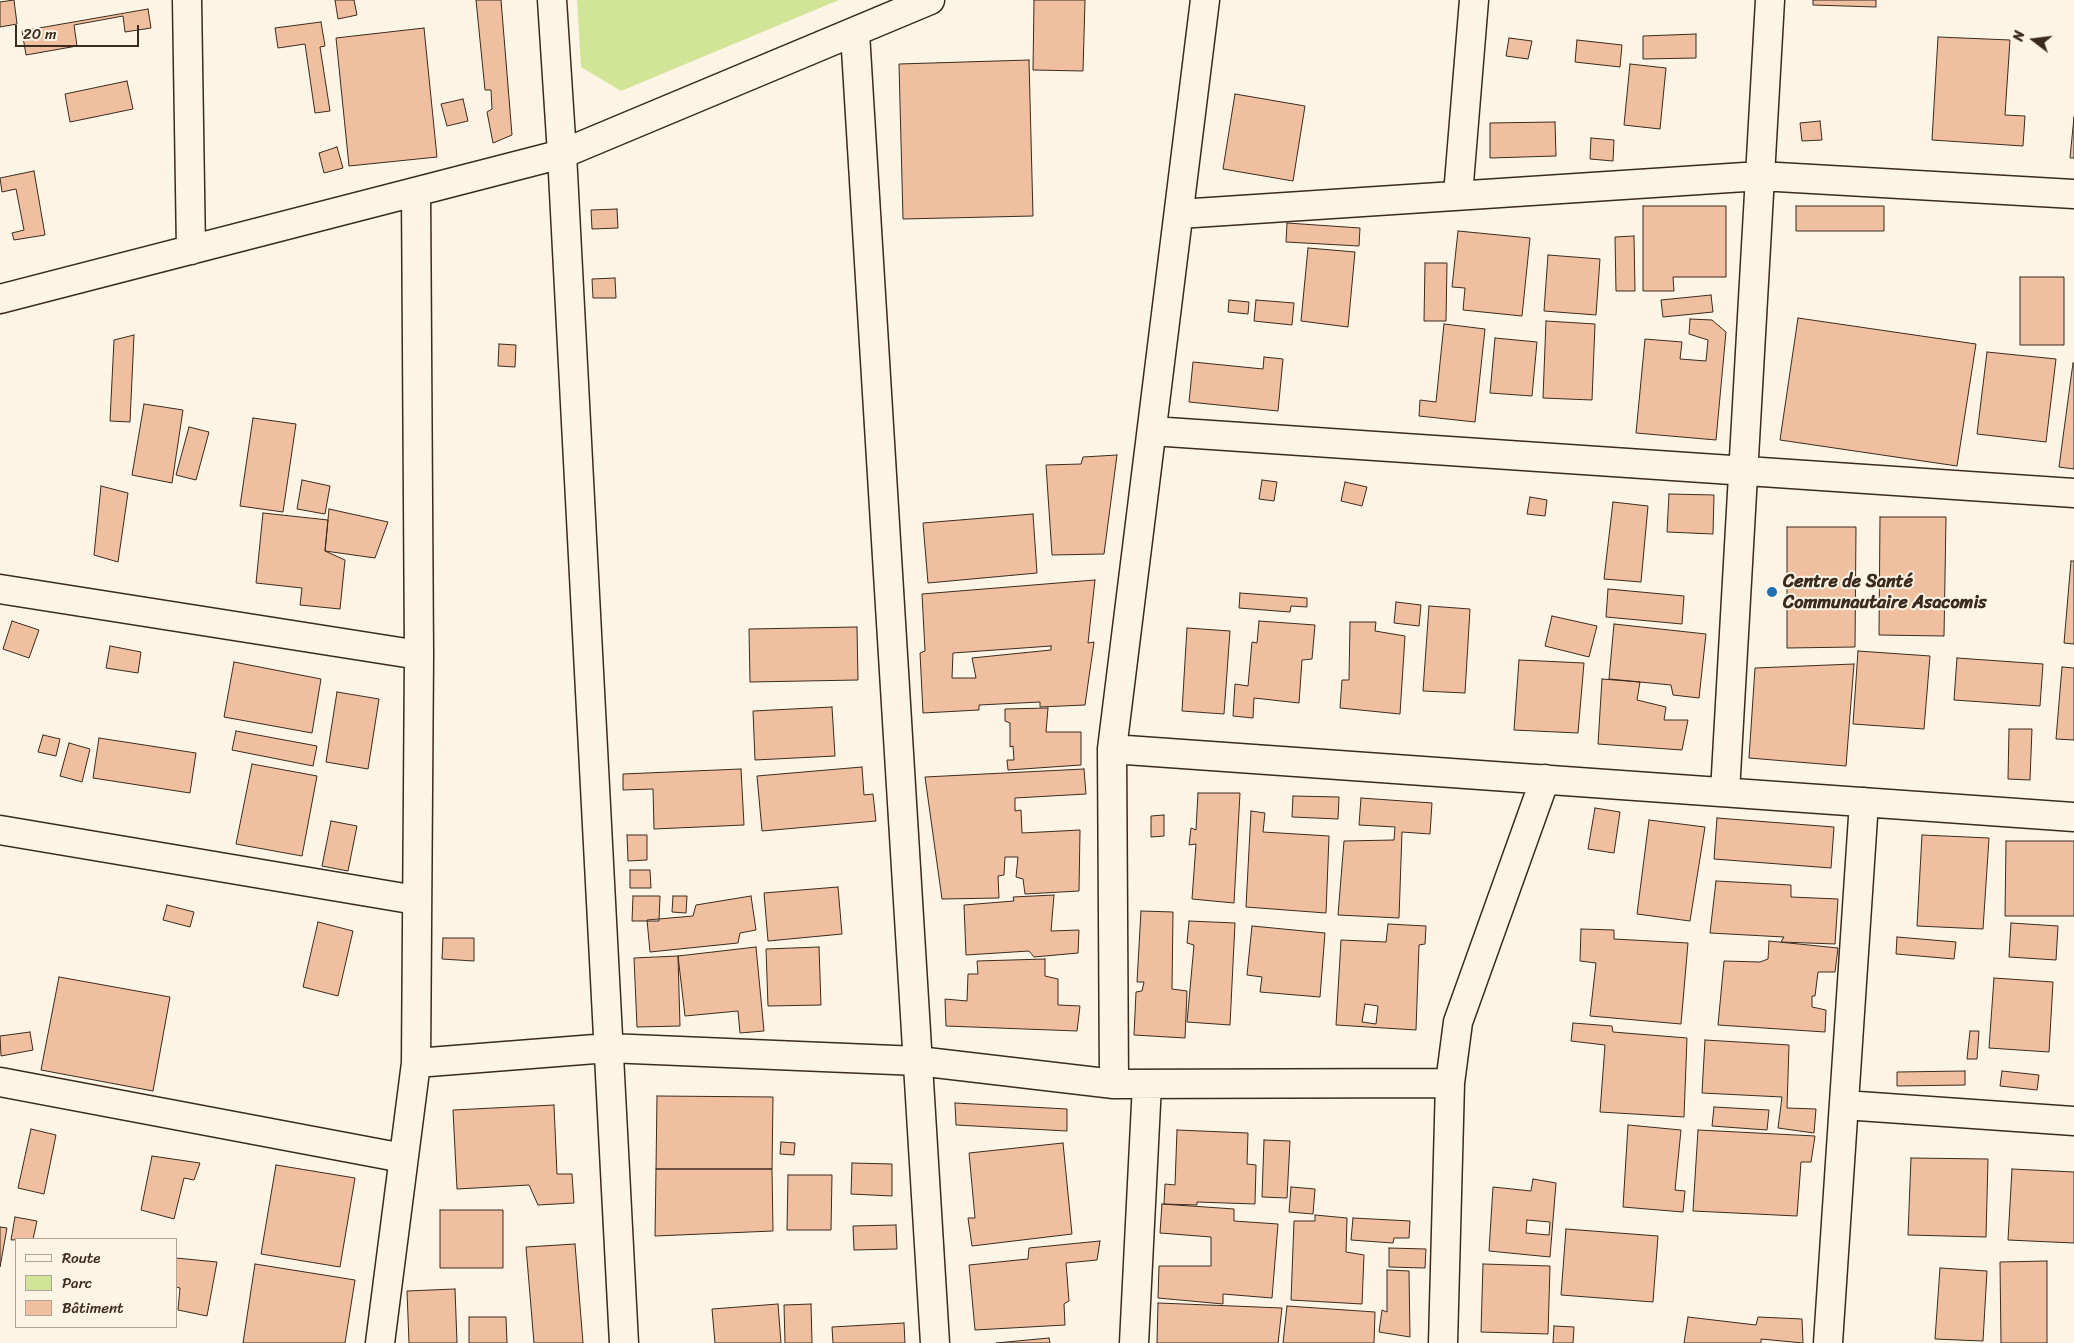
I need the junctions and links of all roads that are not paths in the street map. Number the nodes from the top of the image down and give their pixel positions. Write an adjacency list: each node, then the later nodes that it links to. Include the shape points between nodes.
1 (187, 0): 14 (street)
2 (552, 0): 8 (street)
3 (930, 0): 7 (street)
4 (1206, 0): 13 (street)
5 (1474, 0): 12 (street)
6 (1770, 0): 9 (street)
7 (855, 33): 8 (street); 29 (street)
8 (562, 154): 10 (street); 28 (street)
9 (1760, 176): 11 (street); 12 (street); 17 (street)
10 (416, 192): 14 (street); 20 (street)
11 (2074, 194)
12 (1458, 195): 13 (street)
13 (1179, 214): 16 (street)
14 (191, 250): 15 (street)
15 (0, 298)
16 (1152, 431): 17 (street); 21 (street)
17 (1743, 471): 18 (street); 23 (street)
18 (2074, 493)
19 (0, 589): 20 (street)
20 (419, 655): 27 (street)
21 (1112, 749): 22 (street); 33 (street)
22 (1545, 779): 23 (street); 32 (street, via 1458,1022)
23 (1725, 792): 24 (street)
24 (1864, 802): 25 (street); 35 (street)
25 (2074, 817)
26 (0, 830): 27 (street)
27 (416, 900): 30 (street)
28 (608, 1048): 29 (street); 30 (street); 39 (street)
29 (918, 1061): 33 (street); 40 (street)
30 (416, 1063): 37 (street)
31 (0, 1082): 37 (street)
32 (1450, 1083): 34 (street); 42 (street)
33 (1114, 1084): 34 (street)
34 (1147, 1084): 41 (street)
35 (1844, 1106): 36 (street); 43 (street)
36 (2074, 1121)
37 (403, 1158): 38 (street)
38 (380, 1343)
39 (624, 1343)
40 (935, 1343)
41 (1134, 1343)
42 (1443, 1343)
43 (1828, 1343)

